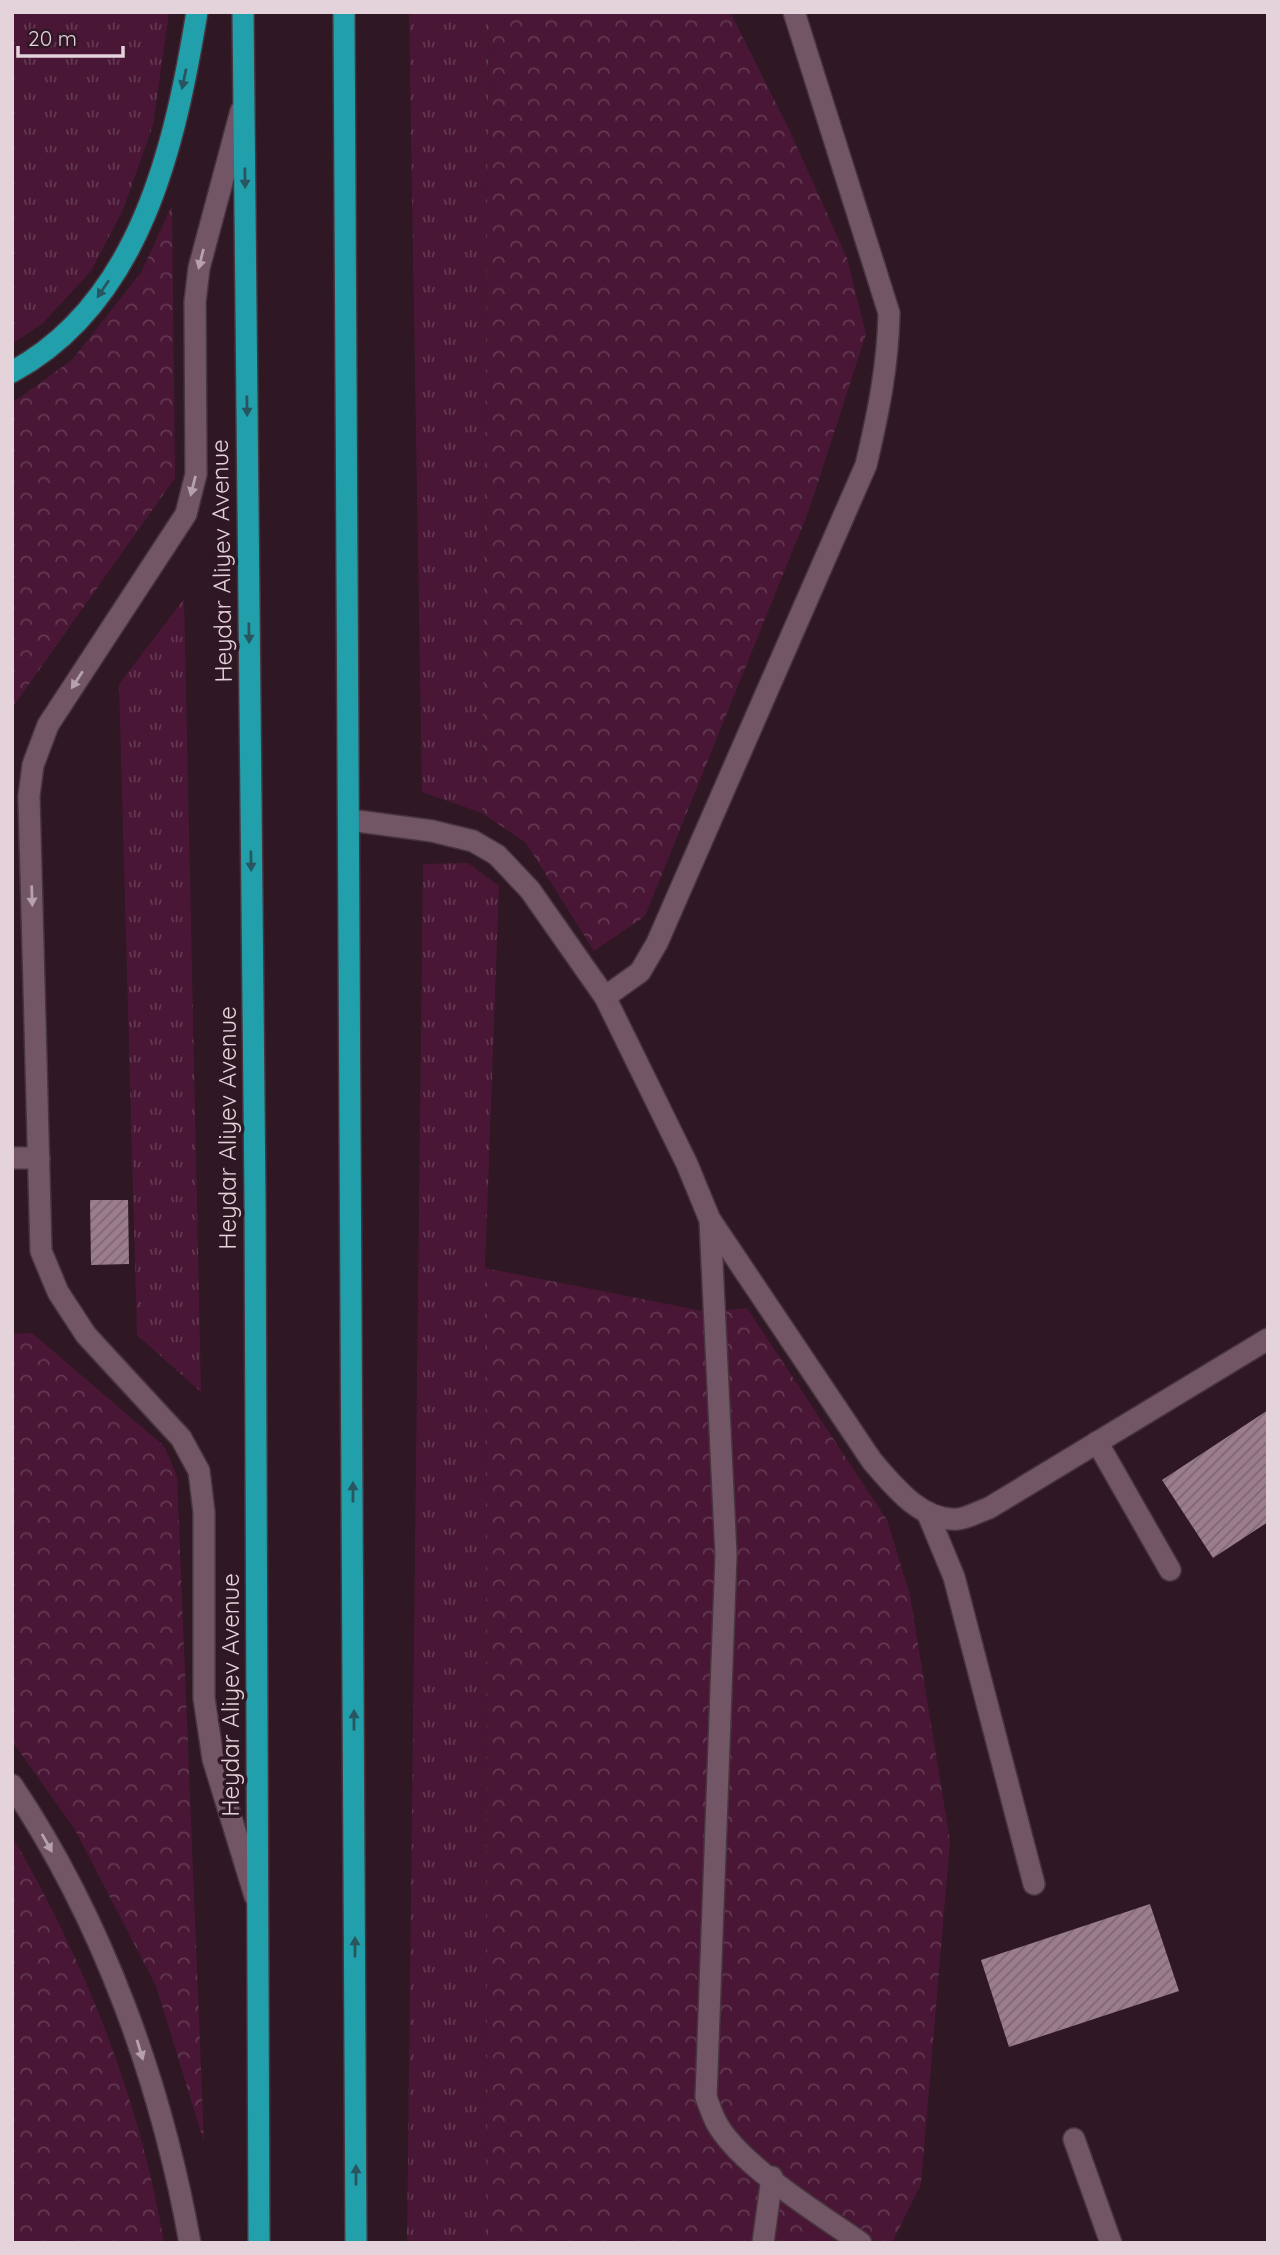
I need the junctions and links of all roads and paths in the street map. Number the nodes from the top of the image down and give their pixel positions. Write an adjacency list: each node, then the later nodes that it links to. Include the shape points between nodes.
1 (197, 12): 6 (highway, one-way to 6, via 161,179 141,226 93,304 62,336)
2 (243, 12): 5 (highway, Heydar Aliyev Avenue)
3 (344, 12): 8 (highway)
4 (794, 12): 9 (street, via 880,275 889,313 888,361 866,465 657,943 640,972)
5 (244, 99): 7 (street, one-way to 7, via 194,302 196,474 186,514 48,725); 19 (highway, Heydar Aliyev Avenue, one-way to 19)
6 (12, 372)
7 (21, 796): 11 (street, one-way to 11)
8 (349, 820): 9 (street, via 432,831 473,841 497,855 530,890); 24 (highway, one-way to 8)
9 (605, 997): 12 (street)
10 (12, 1158): 11 (street)
11 (39, 1158): 19 (street, via 41,1251 58,1292 86,1335 181,1438 199,1471 204,1512 204,1698 213,1759)
12 (710, 1220): 15 (street, via 872,1461 902,1495); 21 (street, via 726,1555 706,2097 716,2123 739,2151)
13 (1268, 1339): 14 (street)
14 (1097, 1442): 15 (street, via 989,1508 957,1519); 16 (street)
15 (927, 1512): 18 (street, via 954,1577)
16 (1170, 1570)
17 (12, 1785): 22 (street, one-way to 22, via 67,1879 133,2029 167,2138)
18 (1034, 1884)
19 (258, 1908): 23 (highway, Heydar Aliyev Avenue)
20 (1074, 2139): 27 (street)
21 (772, 2177): 25 (street); 26 (street)
22 (190, 2243)
23 (259, 2243)
24 (356, 2243)
25 (763, 2243)
26 (861, 2243)
27 (1111, 2243)

